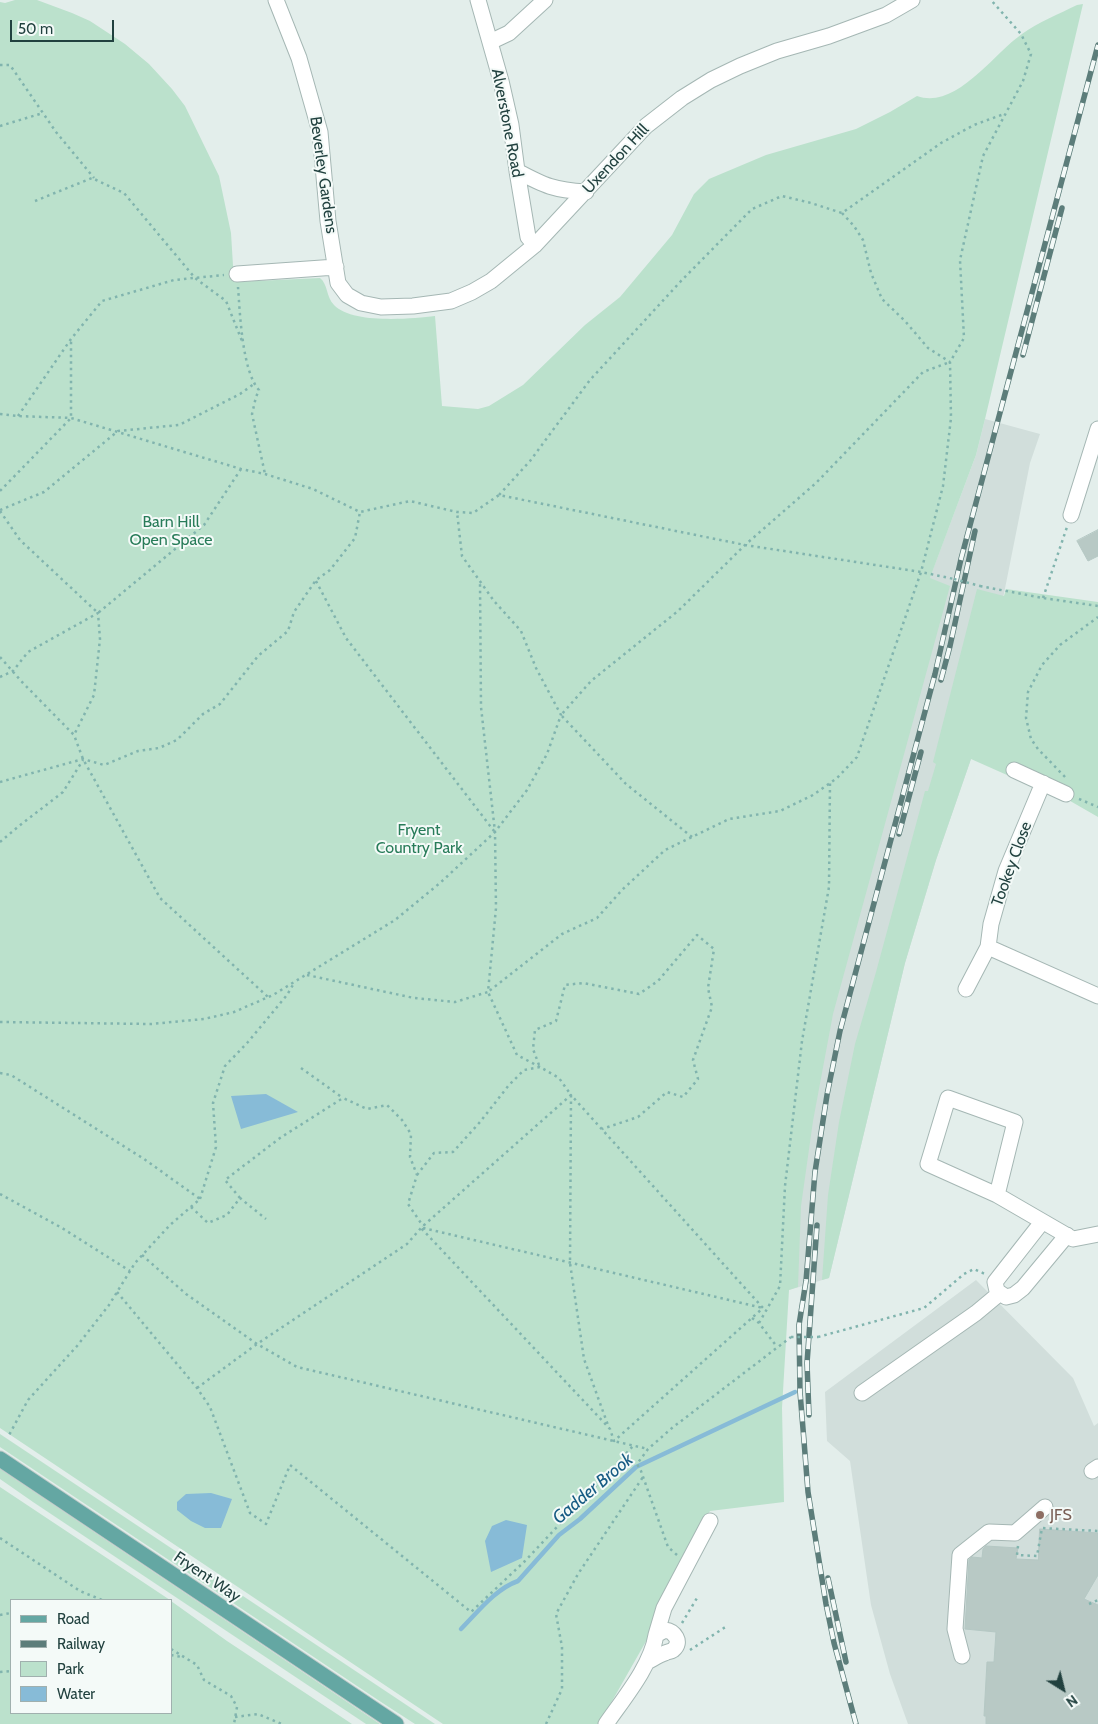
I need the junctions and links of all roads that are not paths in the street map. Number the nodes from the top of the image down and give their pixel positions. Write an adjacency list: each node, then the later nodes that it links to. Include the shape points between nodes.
1 (276, 0): 9 (street, Beverley Gardens, via 299,58 320,132 328,222)
2 (478, 0): 5 (street, Alverstone Road)
3 (545, 0): 5 (street, via 508,34)
4 (912, 0): 7 (street, Uxendon Hill, via 886,15 777,51 711,80 646,126)
5 (490, 42): 6 (street, Alverstone Road, via 511,125)
6 (517, 172): 7 (street, via 546,187); 8 (street, Alverstone Road, via 528,236)
7 (586, 192): 8 (street, Uxendon Hill)
8 (535, 245): 11 (street, Uxendon Hill, via 490,282 451,301 381,307 361,303 347,295)
9 (336, 267): 10 (street); 11 (street, Beverley Gardens)
10 (236, 274)
11 (338, 283)
12 (1098, 429): 13 (street)
13 (1071, 515)
14 (1014, 770): 15 (street)
15 (1043, 783): 16 (street); 17 (street, Tookey Close, via 1006,871)
16 (1066, 794)
17 (988, 947): 18 (street, Tookey Close); 19 (street)
18 (966, 989)
19 (1098, 996)
20 (997, 1195): 20 (street, via 928,1164 948,1098 1015,1122); 21 (street)
21 (1042, 1222): 23 (street); 24 (street)
22 (1098, 1234): 23 (street, via 1073,1239)
23 (1066, 1235): 24 (street, via 1014,1295 1006,1297)
24 (998, 1286): 25 (street, via 976,1313)
25 (862, 1393)
26 (0, 1459): 32 (main road, Fryent Way)
27 (1045, 1507): 30 (street, via 1015,1533 989,1532 960,1555 955,1629)
28 (710, 1522): 29 (street, via 664,1608)
29 (656, 1635): 31 (street); 31 (street, via 670,1631 675,1641 672,1651)
30 (962, 1656)
31 (647, 1662): 33 (street)
32 (396, 1724)
33 (606, 1724)

